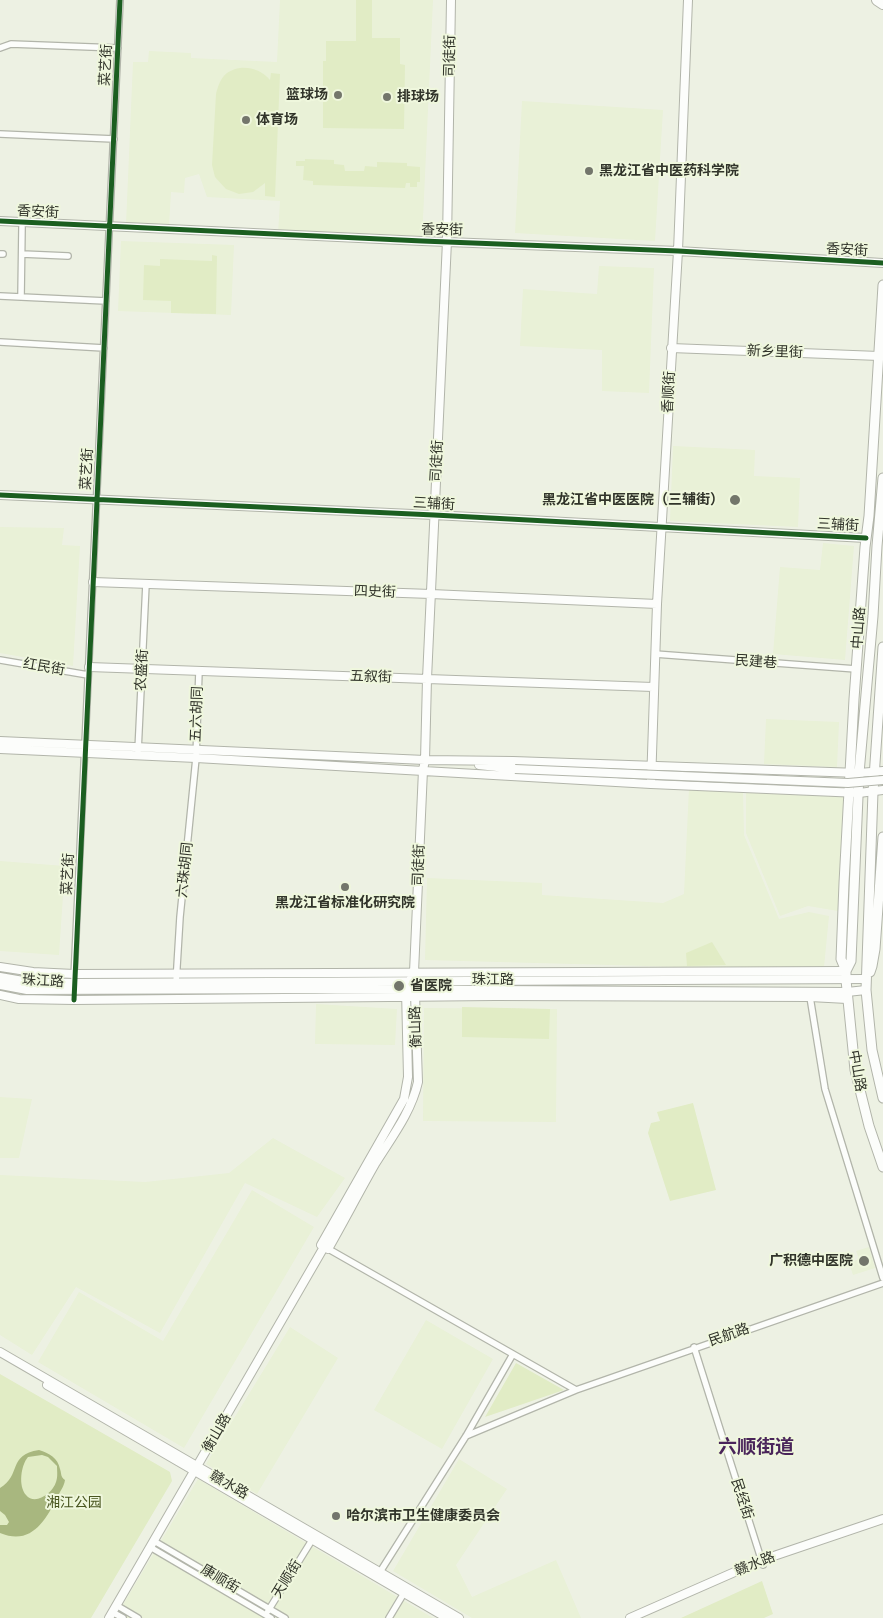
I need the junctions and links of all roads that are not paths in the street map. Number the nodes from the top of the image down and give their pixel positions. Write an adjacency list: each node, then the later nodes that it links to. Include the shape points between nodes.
1 (120, 0): 7 (street, 菜艺街)
2 (451, 0): 13 (main road, 司徒街)
3 (688, 0): 14 (main road, 香顺街)
4 (878, 0): 5 (highway)
5 (883, 4)
6 (0, 48): 7 (street, via 11,44)
7 (118, 48): 9 (street, 菜艺街)
8 (0, 134): 9 (street)
9 (114, 138): 11 (street, 菜艺街)
10 (0, 221): 11 (main road, 香安街)
11 (110, 226): 13 (main road, 香安街); 21 (street, 菜艺街)
12 (22, 227): 15 (street)
13 (446, 241): 14 (main road, 香安街); 29 (main road, 司徒街)
14 (678, 251): 17 (main road, 香安街); 24 (main road, 香顺街)
15 (22, 254): 16 (street); 20 (street)
16 (68, 256)
17 (883, 263)
18 (883, 285): 25 (main road, 中山路)
19 (0, 296): 20 (street)
20 (21, 297): 21 (street)
21 (106, 301): 23 (street, 菜艺街)
22 (0, 342): 23 (street)
23 (104, 348): 28 (street, 菜艺街)
24 (671, 348): 25 (main road, 新乡里街); 31 (main road, 香顺街)
25 (879, 356): 30 (main road, 中山路)
26 (883, 478): 33 (main road, 中山路)
27 (0, 495): 28 (main road, 三辅街)
28 (96, 500): 29 (main road, 三辅街); 34 (street, 菜艺街)
29 (434, 515): 31 (main road, 三辅街); 36 (main road, 司徒街)
30 (869, 516): 32 (main road, 中山路); 33 (main road)
31 (661, 527): 32 (main road, 三辅街); 37 (main road, 香顺街)
32 (866, 538): 39 (main road, 中山路)
33 (877, 546): 38 (main road, 中山路)
34 (93, 582): 35 (main road, 四史街); 47 (street, 菜艺街)
35 (146, 584): 36 (main road, 四史街); 44 (street, 农盛街)
36 (430, 594): 37 (main road, 四史街); 48 (main road, 司徒街)
37 (657, 604): 41 (main road, 香顺街)
38 (873, 616): 39 (main road); 60 (main road, 中山路)
39 (858, 640): 45 (main road, 中山路)
40 (883, 647): 43 (main road, 中山路)
41 (655, 654): 45 (street, 民建巷); 49 (main road, 香顺街)
42 (0, 660): 47 (street, 红民街)
43 (882, 661): 59 (main road, 中山路)
44 (142, 669): 46 (main road, 五叙街); 47 (main road, 五叙街); 53 (street, 农盛街)
45 (856, 669): 60 (main road, 中山路)
46 (199, 670): 48 (main road, 五叙街); 54 (street, 五六胡同)
47 (88, 671): 52 (street, 菜艺街)
48 (427, 679): 49 (main road, 五叙街); 55 (main road, 司徒街)
49 (653, 687): 57 (main road, 香顺街)
50 (0, 741): 52 (main road)
51 (0, 749): 52 (main road)
52 (85, 749): 53 (main road); 70 (street, 菜艺街)
53 (138, 751): 54 (main road)
54 (196, 754): 55 (main road); 58 (main road); 69 (street, 六珠胡同)
55 (425, 760): 56 (main road); 58 (main road, 司徒街)
56 (438, 760): 57 (main road); 61 (main road, bridge, via 514,769 848,783)
57 (651, 766): 60 (main road); 62 (main road, 香顺街)
58 (423, 770): 62 (main road); 68 (main road, 司徒街)
59 (879, 772): 60 (main road); 64 (main road, 中山路)
60 (855, 773): 65 (main road, 中山路)
61 (883, 780)
62 (651, 784): 65 (main road)
63 (883, 790): 64 (main road)
64 (873, 792): 65 (main road); 72 (main road, 中山路)
65 (854, 793): 71 (main road, 中山路, via 842,959)
66 (883, 837): 72 (main road, via 875,949)
67 (0, 972): 70 (main road, 珠江路); 76 (main road, 珠江路, via 29,982)
68 (414, 972): 69 (main road, 珠江路); 71 (main road, 珠江路); 73 (main road, 司徒街)
69 (177, 973): 70 (main road, 珠江路); 74 (street, 六珠胡同)
70 (74, 974): 76 (street, 菜艺街)
71 (846, 975): 72 (main road, 珠江路); 73 (main road, 珠江路); 81 (main road, 中山路)
72 (866, 979): 77 (main road, 中山路)
73 (411, 981): 74 (main road, 珠江路); 78 (main road, 衡山路); 79 (main road, 衡山路)
74 (176, 983): 76 (main road, 珠江路)
75 (0, 985): 76 (main road, 珠江路, via 27,990)
76 (74, 987): 78 (main road, 珠江路); 83 (street, 菜艺街)
77 (866, 990): 81 (main road, 珠江路); 84 (main road, 中山路, via 872,1050)
78 (406, 994): 79 (main road, 珠江路); 83 (main road, 珠江路); 86 (main road, 衡山路, via 408,1077 404,1099)
79 (415, 994): 81 (main road, 珠江路); 82 (main road, 珠江路); 86 (main road, 衡山路, via 418,1082 415,1094)
80 (0, 995): 83 (main road, 珠江路, via 19,999)
81 (847, 995): 82 (main road, 珠江路); 85 (main road, 中山路, via 855,1070)
82 (810, 997): 87 (street, via 825,1089)
83 (74, 1000)
84 (883, 1098)
85 (883, 1167)
86 (324, 1247): 91 (street); 95 (main road, 衡山路)
87 (883, 1278)
88 (883, 1282): 89 (street, 民航路)
89 (694, 1348): 93 (street, 民航路); 100 (street, 民经街)
90 (0, 1352): 95 (main road, 赣水路)
91 (514, 1354): 93 (street); 94 (street)
92 (0, 1358): 95 (main road, 赣水路)
93 (576, 1390): 94 (street, 民航路)
94 (466, 1436): 101 (street)
95 (196, 1469): 98 (main road, 赣水路); 99 (main road, 衡山路); 101 (main road, 赣水路)
96 (883, 1519): 100 (main road, 赣水路)
97 (883, 1524): 100 (main road, 赣水路)
98 (312, 1540): 102 (main road, 赣水路); 103 (street, 天顺街)
99 (152, 1544): 103 (street, 康顺街); 104 (main road, 衡山路); 105 (street, 康顺街)
100 (763, 1562): 112 (main road, 赣水路); 113 (main road, 赣水路)
101 (380, 1572): 111 (main road, 赣水路)
102 (404, 1593): 109 (street); 110 (main road, 赣水路)
103 (269, 1608): 105 (street, 天顺街); 108 (street, 康顺街)
104 (113, 1612): 106 (street); 107 (street)
105 (267, 1617)
106 (122, 1618)
107 (138, 1618)
108 (286, 1618)
109 (389, 1618)
110 (447, 1618)
111 (459, 1618)
112 (630, 1618)
113 (641, 1618)

